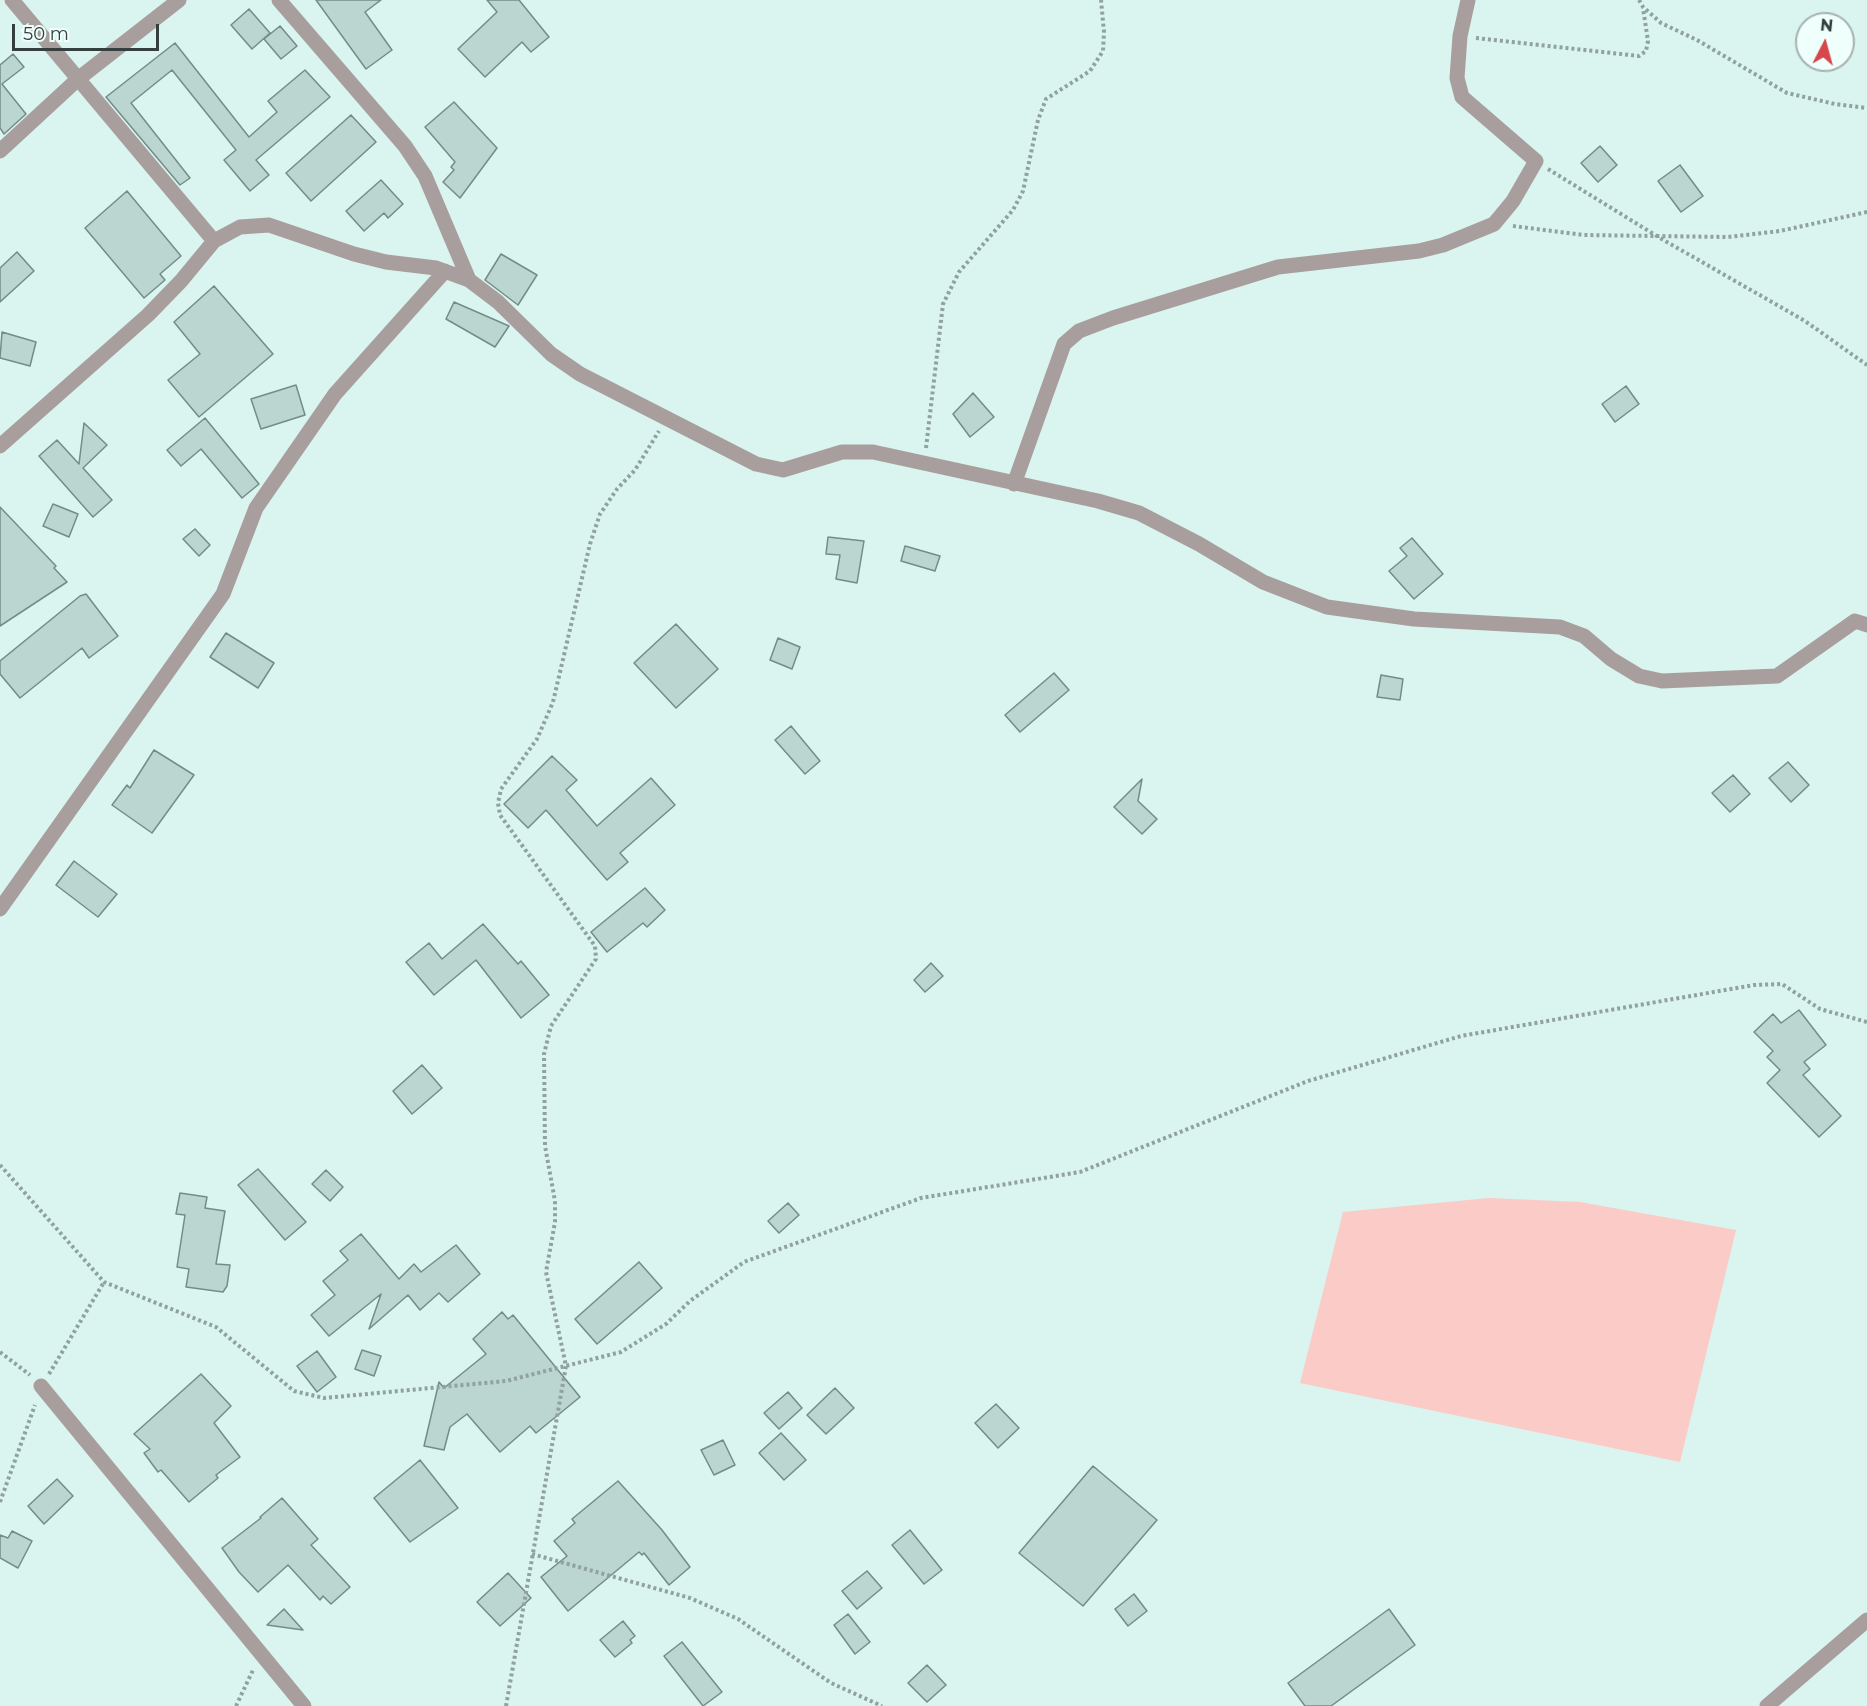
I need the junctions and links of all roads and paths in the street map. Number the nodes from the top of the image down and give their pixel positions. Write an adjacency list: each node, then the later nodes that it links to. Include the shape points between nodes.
1 (12, 0): 9 (street)
2 (179, 0): 9 (street)
3 (279, 0): 18 (street, via 405,146 425,176)
4 (1101, 0): 22 (path, via 1103,51 1090,70 1046,99 1023,191 1013,210 959,272 944,304)
5 (1468, 0): 8 (street)
6 (1640, 0): 7 (path)
7 (1643, 7): 8 (path, via 1648,41 1646,51 1639,56); 10 (path, via 1661,23 1787,93)
8 (1460, 36): 12 (street, via 1457,78 1462,97)
9 (78, 79): 11 (street); 16 (street)
10 (1867, 108)
11 (0, 151)
12 (1536, 161): 14 (street, via 1513,201); 15 (path)
13 (1867, 212): 15 (path, via 1780,231)
14 (1494, 224): 15 (path, via 1584,235); 23 (street, via 1419,251 1278,267 1079,331 1064,344)
15 (1660, 238): 19 (path, via 1805,321)
16 (214, 241): 17 (street, via 240,227 268,225 354,254); 21 (street, via 148,315)
17 (445, 271): 18 (street); 25 (street, via 334,394 256,508 223,594)
18 (469, 280): 20 (street, via 498,302 551,354)
19 (1867, 365)
20 (666, 420): 22 (street, via 756,464 783,470 842,452 873,452); 29 (path, via 635,470 600,514 553,702 537,739 501,789 498,803 500,814 595,946 596,959 551,1026 544,1054 545,1146 555,1200 546,1272)
21 (0, 446)
22 (924, 463): 23 (street)
23 (1014, 484): 24 (street, via 1139,513 1263,582 1327,607 1414,619 1560,627 1584,636 1639,676 1662,681 1777,676 1855,621)
24 (1867, 625)
25 (0, 909)
26 (1867, 1022): 29 (path, via 1820,1009 1782,984 1754,985 1461,1036 1308,1081 1080,1172 921,1198 744,1262 690,1301 666,1324 621,1352)
27 (0, 1165): 29 (path, via 104,1282 216,1327 294,1390 324,1398 506,1381)
28 (0, 1352): 30 (path)
29 (566, 1366): 31 (path)
30 (41, 1386): 33 (street)
31 (532, 1554): 36 (path); 37 (path, via 690,1598 738,1619 831,1683)
32 (1867, 1620): 38 (street)
33 (261, 1653): 34 (path); 35 (street)
34 (236, 1706)
35 (304, 1706)
36 (506, 1706)
37 (882, 1706)
38 (1767, 1706)

